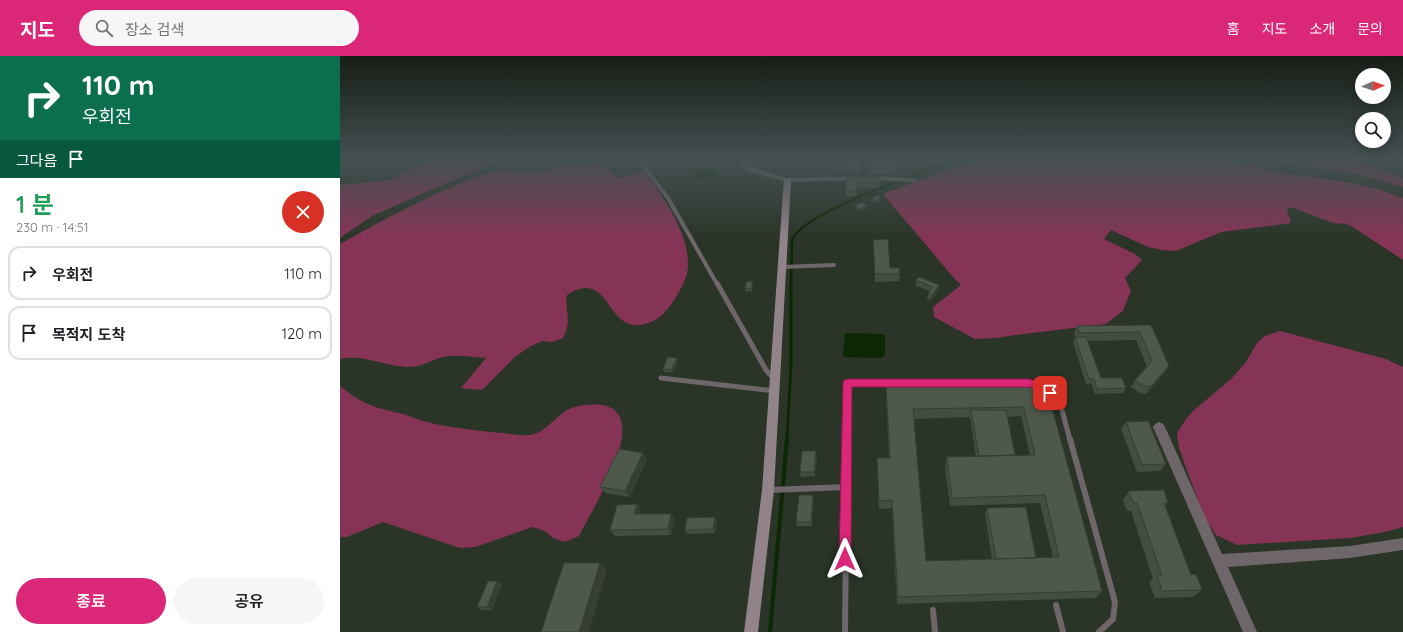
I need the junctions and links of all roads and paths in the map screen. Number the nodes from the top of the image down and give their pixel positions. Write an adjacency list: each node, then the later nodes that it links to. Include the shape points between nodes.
1 (659, 186): 9 (lane)
2 (787, 186): 4 (street)
3 (834, 265): 4 (lane)
4 (785, 267): 9 (street)
5 (661, 378): 9 (lane)
6 (942, 383): 7 (lane); 10 (lane); 12 (lane, via 848,383)
7 (1005, 383)
8 (1036, 385): 22 (lane, via 1043,387 1056,398 1062,410 1116,602 1113,619)
9 (775, 386): 13 (street)
10 (943, 391)
11 (1159, 427): 15 (street)
12 (846, 487): 13 (lane); 19 (lane)
13 (773, 490): 18 (street)
14 (1403, 544): 15 (street, via 1350,552)
15 (1218, 561): 23 (street)
16 (1056, 605): 21 (lane)
17 (933, 610): 20 (lane)
18 (751, 632)
19 (845, 632)
20 (934, 632)
21 (1063, 632)
22 (1099, 632)
23 (1250, 632)

